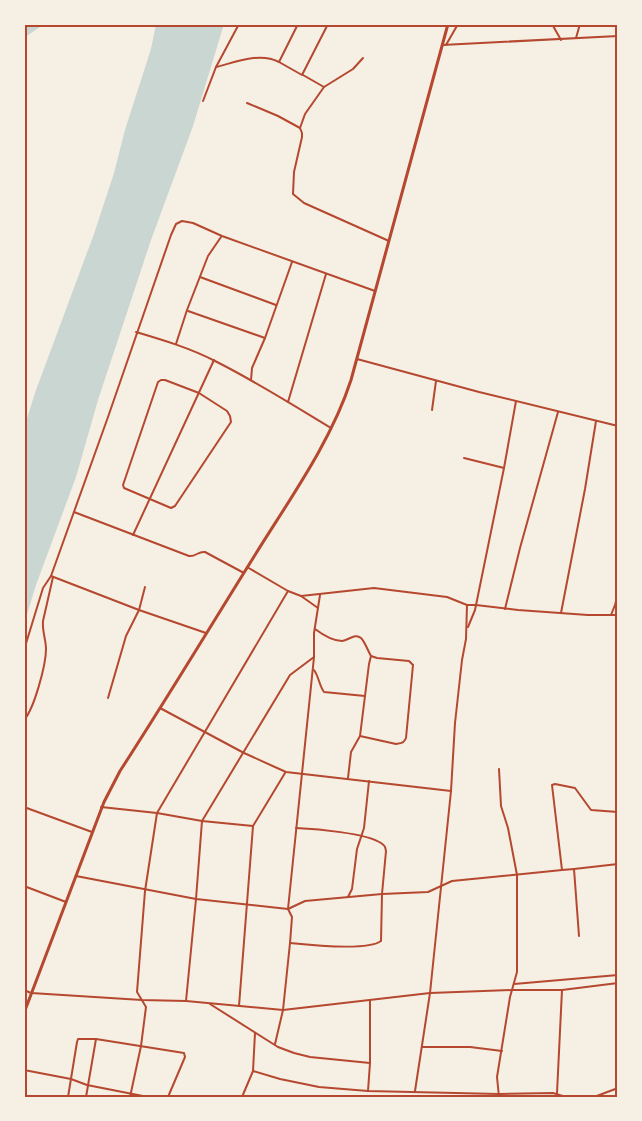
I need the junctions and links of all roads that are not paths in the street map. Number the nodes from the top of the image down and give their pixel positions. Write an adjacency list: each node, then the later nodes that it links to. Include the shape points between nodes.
1 (239, 24): 14 (street)
2 (298, 24): 13 (street)
3 (328, 24): 15 (street)
4 (448, 24): 11 (main road)
5 (458, 24): 11 (street)
6 (552, 24): 10 (street)
7 (580, 24): 9 (street)
8 (618, 36): 9 (street)
9 (576, 38): 10 (street)
10 (561, 40): 11 (street)
11 (444, 45): 21 (main road)
12 (363, 58): 16 (street)
13 (279, 62): 14 (street, via 263,57); 15 (street)
14 (216, 67): 17 (street)
15 (302, 75): 16 (street)
16 (324, 87): 19 (street)
17 (203, 101)
18 (247, 103): 19 (street)
19 (300, 128): 21 (street, via 303,135 293,194 304,203)
20 (222, 236): 22 (street); 24 (street); 28 (street, via 185,220 176,224)
21 (389, 241): 25 (main road)
22 (292, 262): 23 (street); 26 (street)
23 (326, 274): 25 (street); 37 (street)
24 (200, 277): 26 (street); 27 (street)
25 (376, 292): 31 (main road)
26 (276, 305): 29 (street)
27 (187, 310): 29 (street); 30 (street)
28 (136, 332): 30 (street); 46 (street)
29 (265, 338): 33 (street)
30 (176, 344): 32 (street)
31 (357, 359): 34 (street); 42 (main road)
32 (214, 360): 33 (street); 35 (street)
33 (251, 380): 37 (street)
34 (436, 381): 36 (street); 38 (street)
35 (199, 393): 45 (street); 45 (street, via 227,411 231,422 175,506); 45 (street, via 165,380 158,382 123,485)
36 (516, 401): 39 (street); 44 (street)
37 (288, 402): 42 (street)
38 (432, 410)
39 (558, 411): 40 (street); 59 (street)
40 (596, 421): 41 (street); 61 (street)
41 (618, 426)
42 (332, 428): 48 (main road)
43 (464, 458): 44 (street)
44 (504, 468): 57 (street)
45 (149, 499): 47 (street)
46 (74, 512): 47 (street); 50 (street)
47 (133, 535): 49 (street, via 189,556 205,552)
48 (247, 567): 49 (main road); 52 (street)
49 (244, 573): 66 (main road)
50 (52, 576): 60 (street); 67 (street, via 43,588); 74 (street, via 42,628 46,650 34,702)
51 (145, 587): 60 (street)
52 (288, 591): 55 (street); 75 (street)
53 (618, 593): 62 (street)
54 (320, 595): 55 (street); 56 (street, via 374,588 447,597); 58 (street)
55 (301, 596): 58 (street)
56 (467, 605): 57 (street); 65 (street)
57 (476, 605): 59 (street); 65 (street)
58 (318, 608): 64 (street)
59 (505, 609): 61 (street)
60 (139, 610): 66 (street); 72 (street, via 126,636)
61 (561, 613): 62 (street)
62 (611, 615): 63 (street)
63 (618, 615)
64 (315, 628): 68 (street, via 335,640 359,637); 69 (street)
65 (466, 631): 83 (street)
66 (206, 633): 73 (main road)
67 (24, 650)
68 (371, 656): 71 (street); 76 (street, via 409,661 413,667 406,738 396,744)
69 (314, 657): 70 (street); 77 (street, via 290,675)
70 (313, 669): 71 (street, via 324,692); 80 (street)
71 (365, 696): 76 (street)
72 (108, 698)
73 (160, 708): 75 (street); 85 (main road)
74 (24, 720)
75 (205, 731): 77 (street); 87 (street)
76 (360, 736): 81 (street, via 351,752)
77 (244, 753): 79 (street); 88 (street)
78 (499, 769): 96 (street, via 501,806)
79 (286, 772): 80 (street); 89 (street)
80 (302, 774): 81 (street); 90 (street)
81 (348, 779): 82 (street)
82 (369, 781): 83 (street); 92 (street)
83 (451, 792): 98 (street)
84 (24, 807): 91 (street)
85 (101, 807): 87 (street); 91 (main road)
86 (618, 812): 95 (street, via 591,810 575,788 552,785)
87 (157, 813): 88 (street); 100 (street)
88 (202, 821): 89 (street); 103 (street)
89 (253, 826): 105 (street)
90 (296, 828): 92 (street); 106 (street)
91 (92, 832): 97 (main road)
92 (361, 837): 101 (street, via 386,849); 102 (street)
93 (618, 864): 94 (street)
94 (574, 869): 95 (street); 107 (street)
95 (562, 870): 96 (street)
96 (517, 875): 98 (street, via 452,881); 110 (street)
97 (76, 876): 100 (street); 104 (main road)
98 (440, 886): 101 (street, via 428,892); 116 (street)
99 (24, 888): 104 (street)
100 (145, 891): 103 (street); 118 (street, via 137,992)
101 (382, 894): 102 (street); 108 (street, via 379,944)
102 (348, 897): 106 (street, via 305,901)
103 (196, 899): 105 (street); 119 (street)
104 (66, 902): 115 (main road)
105 (248, 905): 106 (street); 121 (street)
106 (288, 909): 108 (street, via 292,917)
107 (579, 936)
108 (290, 943): 122 (street)
109 (618, 975): 110 (street)
110 (514, 984): 113 (street)
111 (618, 984): 114 (street)
112 (24, 990): 115 (street)
113 (513, 990): 114 (street); 116 (street); 129 (street)
114 (562, 990): 138 (street)
115 (31, 993): 118 (street); 123 (main road)
116 (430, 993): 117 (street); 128 (street)
117 (370, 999): 122 (street); 130 (street)
118 (142, 1000): 119 (street); 127 (street, via 146,1007)
119 (186, 1001): 120 (street)
120 (210, 1004): 121 (street); 124 (street)
121 (239, 1006): 122 (street)
122 (283, 1010): 126 (street)
123 (24, 1013)
124 (255, 1032): 126 (street); 132 (street)
125 (96, 1039): 127 (street); 133 (street, via 78,1039); 134 (street)
126 (275, 1044): 130 (street, via 302,1056)
127 (141, 1046): 139 (street); 144 (street, via 185,1054)
128 (422, 1047): 129 (street); 137 (street)
129 (502, 1051): 140 (street, via 497,1077)
130 (370, 1063): 136 (street)
131 (24, 1070): 133 (street)
132 (253, 1071): 136 (street, via 309,1085); 145 (street)
133 (71, 1079): 134 (street); 141 (street)
134 (87, 1085): 139 (street); 142 (street)
135 (618, 1088): 147 (street)
136 (368, 1091): 137 (street)
137 (415, 1091): 140 (street)
138 (556, 1094): 140 (street); 146 (street)
139 (131, 1095): 143 (street)
140 (499, 1096)
141 (68, 1097)
142 (86, 1097)
143 (148, 1097)
144 (168, 1097)
145 (242, 1097)
146 (566, 1097)
147 (594, 1097)

